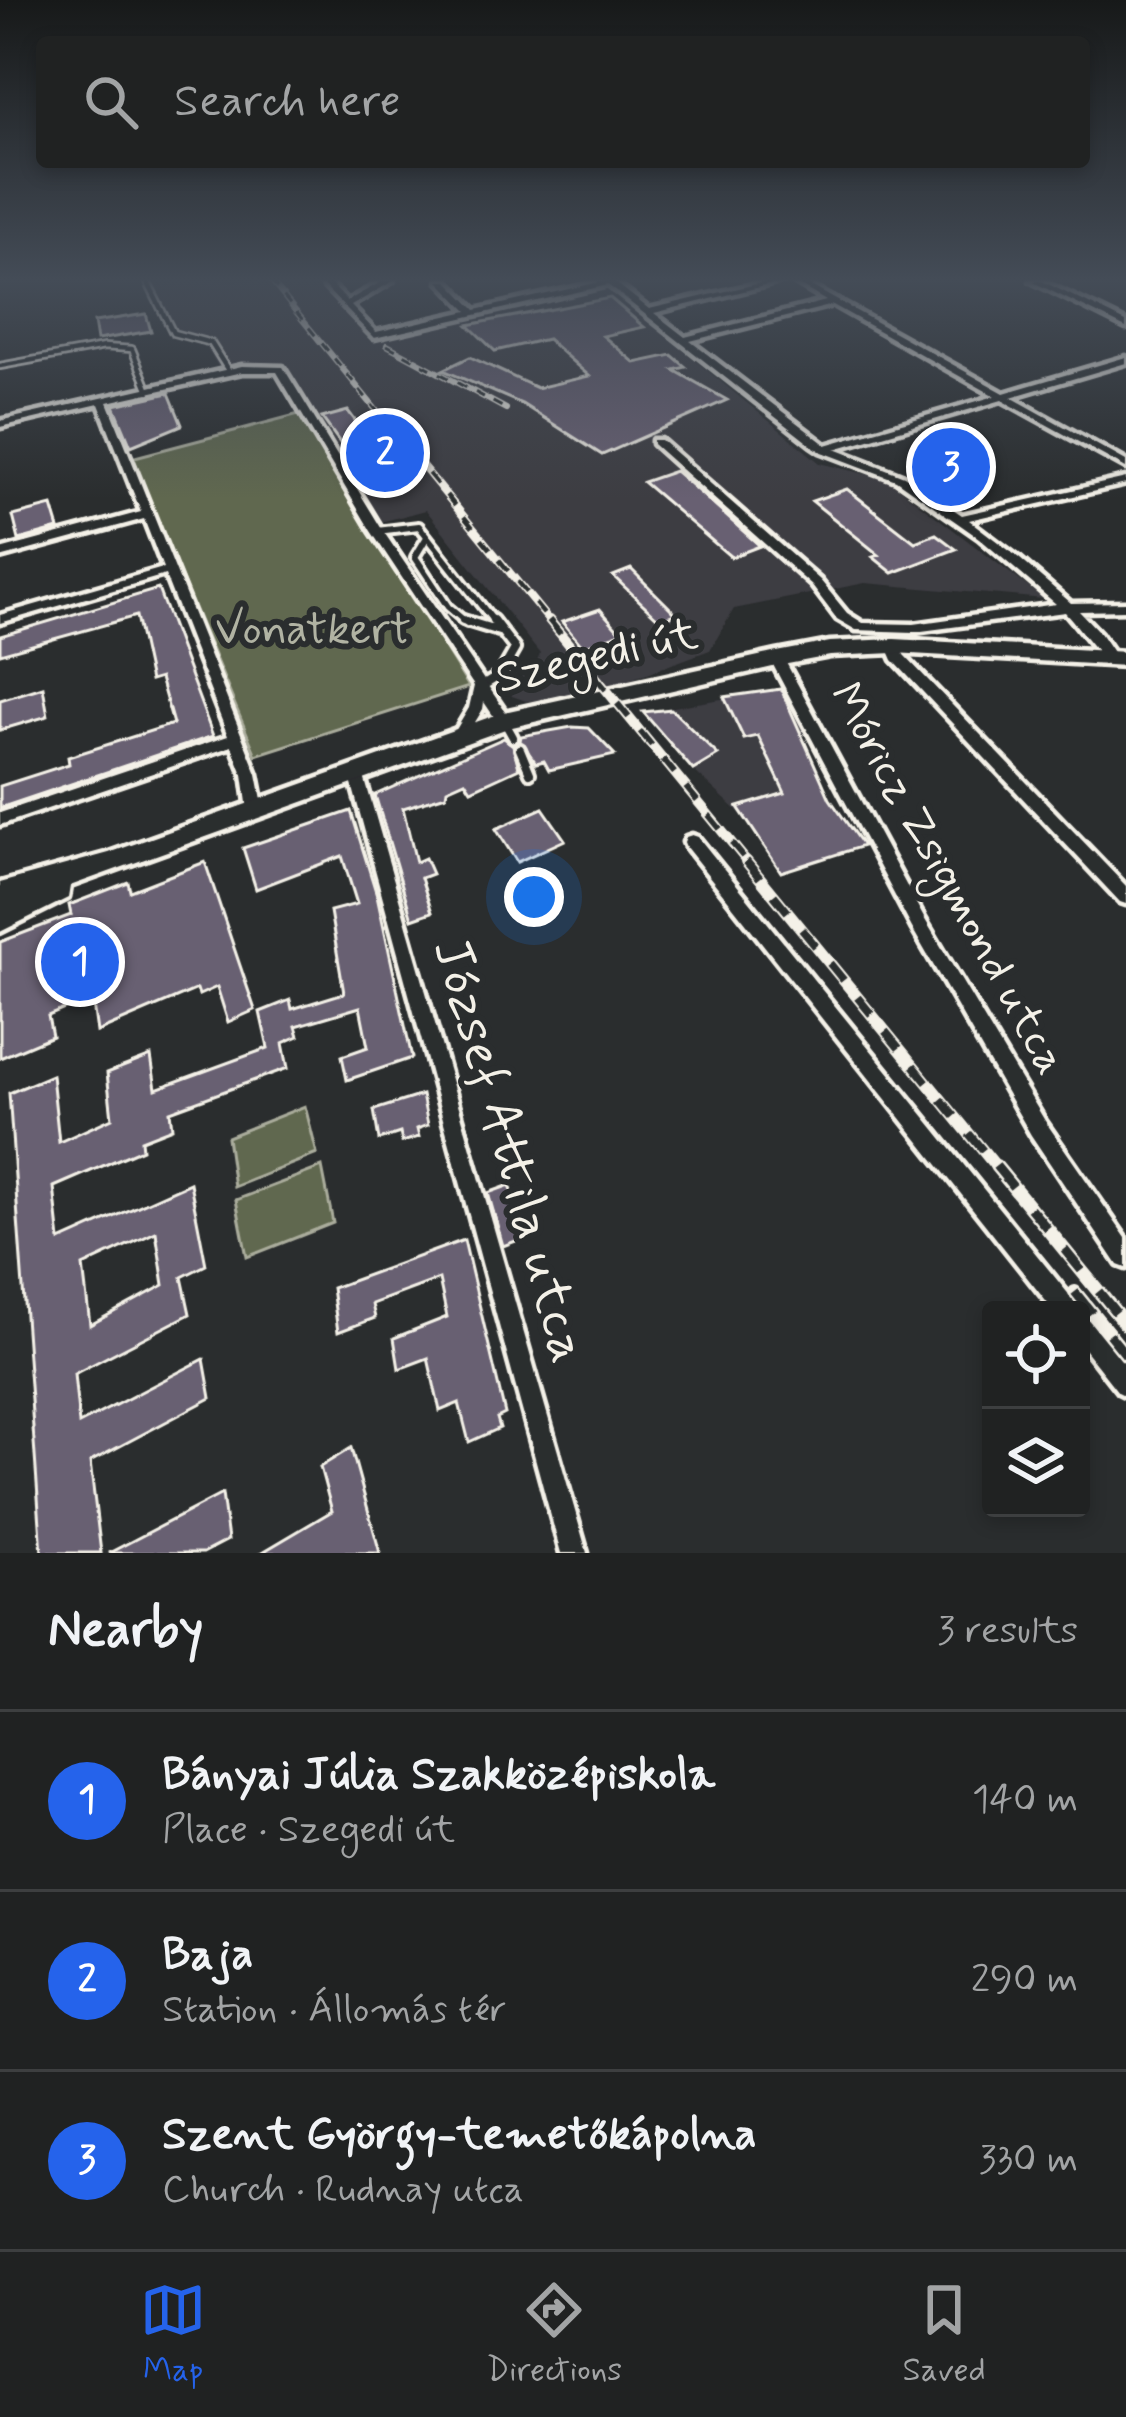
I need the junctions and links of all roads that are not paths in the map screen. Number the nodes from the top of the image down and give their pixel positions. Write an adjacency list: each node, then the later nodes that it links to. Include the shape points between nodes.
1 (69, 353): 7 (lane)
2 (133, 353): 9 (lane)
3 (218, 353): 8 (lane)
4 (700, 353): 14 (street)
5 (927, 353): 10 (street)
6 (1126, 360): 10 (street)
7 (0, 366)
8 (229, 372): 9 (street); 19 (street, via 273,366 288,380)
9 (149, 391): 11 (street)
10 (1008, 398): 14 (street); 15 (street)
11 (104, 401): 12 (street); 17 (street)
12 (0, 424)
13 (657, 442): 24 (street, via 861,627 914,628)
14 (824, 449): 18 (street, via 896,476)
15 (1126, 465)
16 (1126, 481): 18 (street)
17 (144, 515): 21 (street); 22 (street)
18 (957, 519): 24 (street)
19 (377, 530): 20 (lane, via 407,524); 30 (street)
20 (427, 537): 26 (lane); 26 (lane, via 416,557 453,616 474,630)
21 (0, 552)
22 (169, 570): 25 (street); 33 (street)
23 (1126, 606): 24 (street)
24 (1069, 607): 28 (street)
25 (0, 619)
26 (501, 631): 30 (lane, via 515,649 500,675)
27 (894, 646): 28 (main road, Szegedi út); 29 (main road, Szegedi út); 42 (street)
28 (1118, 658)
29 (777, 659): 31 (main road, Szegedi út); 44 (street, Móricz Zsigmond utca, via 1037,1128)
30 (480, 688): 31 (street); 32 (street)
31 (508, 728): 32 (main road, Szegedi út)
32 (460, 734): 35 (main road, Szegedi út)
33 (236, 739): 37 (street); 38 (street)
34 (520, 749): 36 (lane)
35 (356, 772): 37 (main road, Szegedi út); 48 (street, József Attila utca)
36 (530, 773)
37 (256, 810): 40 (main road, Szegedi út)
38 (0, 819)
39 (692, 842): 45 (street)
40 (110, 864): 41 (main road, Szegedi út); 43 (main road, Szegedi út)
41 (0, 895)
42 (1126, 897)
43 (0, 920)
44 (1126, 1257)
45 (1060, 1301)
46 (1090, 1338): 47 (street)
47 (1126, 1384)
48 (574, 1553)

